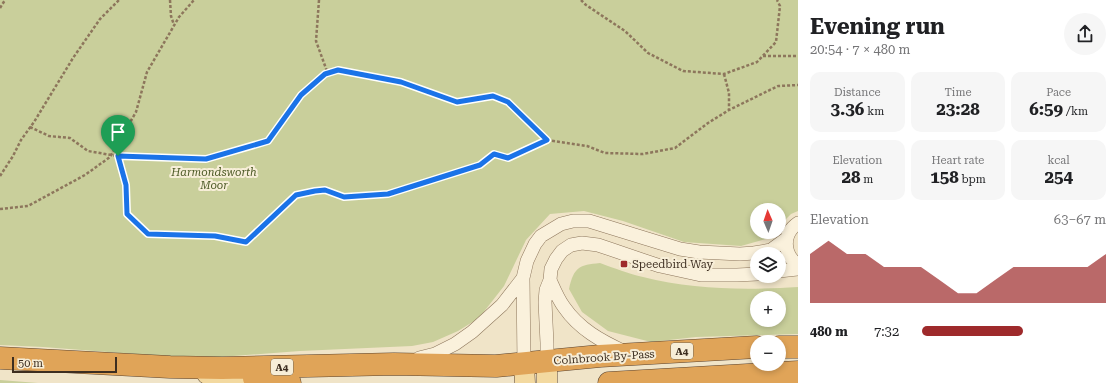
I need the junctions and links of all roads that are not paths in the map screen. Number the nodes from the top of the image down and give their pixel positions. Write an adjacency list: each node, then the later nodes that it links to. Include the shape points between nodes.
1 (798, 223): 2 (street)
2 (786, 239): 3 (street, via 788,255); 7 (street, via 770,250 754,253 700,252 680,249 589,221 573,221 561,224 541,236 527,261)
3 (798, 265)
4 (798, 269): 5 (street)
5 (786, 271)
6 (750, 274): 8 (street, via 701,274 660,266 582,243 571,245 562,251 551,269)
7 (523, 278): 15 (street, via 502,305 455,344 434,354); 18 (street)
8 (550, 280): 12 (street, via 563,307 580,327); 14 (street, via 545,302)
9 (750, 347): 12 (highway, Colnbrook By-Pass / A4)
10 (786, 347): 11 (highway)
11 (798, 347)
12 (632, 355): 14 (highway, Colnbrook By-Pass / A4)
13 (0, 358): 16 (highway, A4)
14 (547, 361): 18 (highway, A4); 22 (main road)
15 (394, 364): 16 (highway, A4); 18 (highway, A4, via 496,366)
16 (170, 367): 20 (main road); 21 (highway, A4)
17 (798, 372): 19 (highway)
18 (524, 373)
19 (721, 380): 23 (highway)
20 (258, 383)
21 (290, 383)
22 (548, 383)
23 (609, 383)

